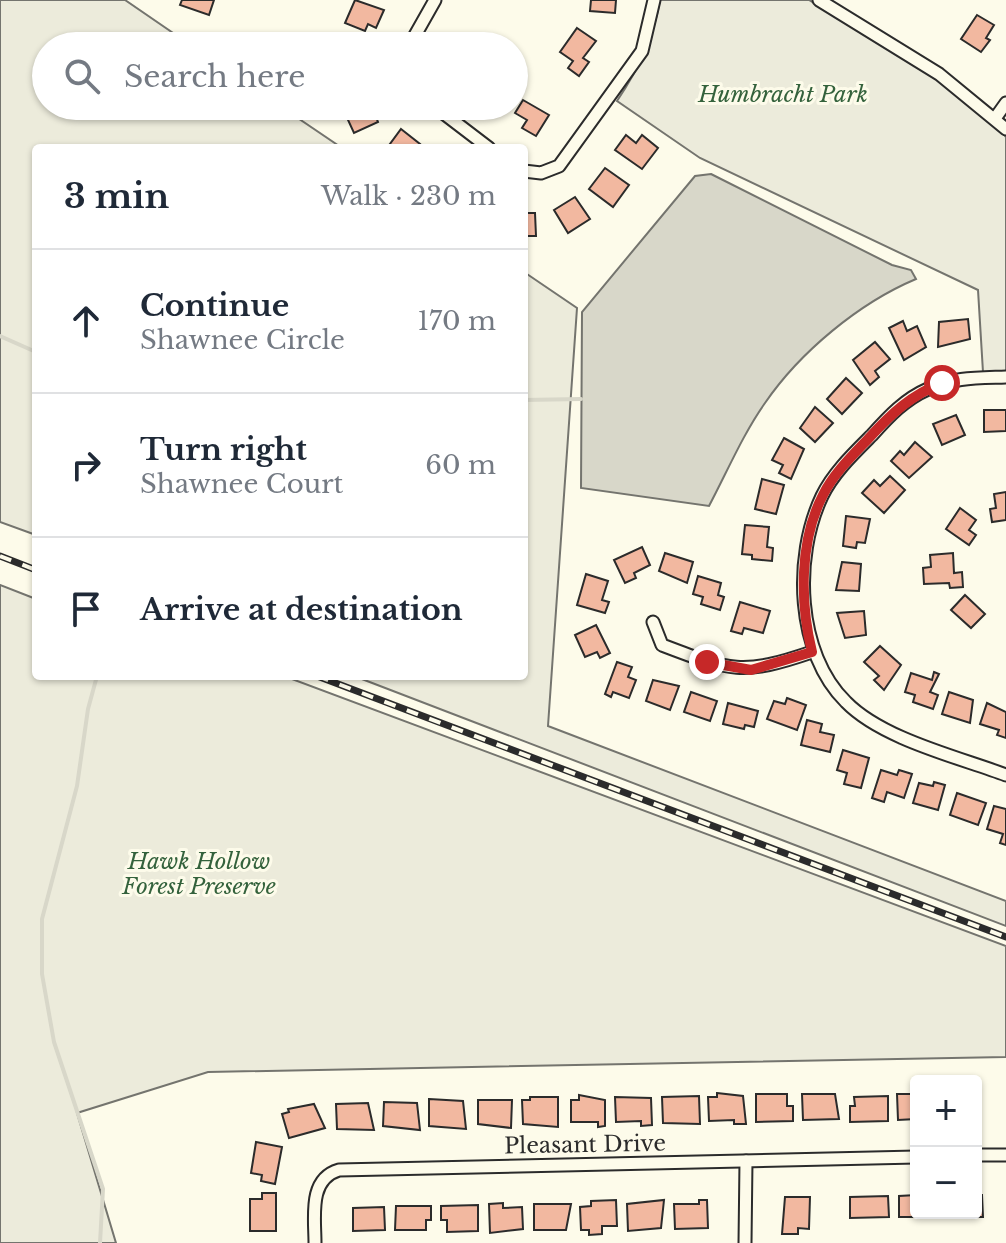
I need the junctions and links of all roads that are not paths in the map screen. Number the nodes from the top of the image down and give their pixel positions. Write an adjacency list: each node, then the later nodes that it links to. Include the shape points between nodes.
1 (435, 0): 4 (street)
2 (654, 0): 10 (street, via 642,51 559,166)
3 (819, 0): 6 (street, via 939,74)
4 (417, 32)
5 (1006, 103): 6 (street)
6 (996, 117): 8 (street)
7 (452, 120): 9 (street)
8 (1006, 129)
9 (484, 144)
10 (528, 171)
11 (1006, 377): 13 (street, via 956,380 915,396 895,410 828,486 815,512 803,592)
12 (653, 622): 13 (street, via 662,645 721,667 762,668)
13 (812, 652): 14 (street, via 846,702 869,719)
14 (1006, 775)
15 (982, 1155): 16 (street)
16 (1006, 1155)
17 (910, 1157): 18 (street, Pleasant Drive)
18 (746, 1161): 19 (street, Pleasant Drive, via 339,1170 326,1175 316,1192); 20 (street)
19 (315, 1243)
20 (745, 1243)

